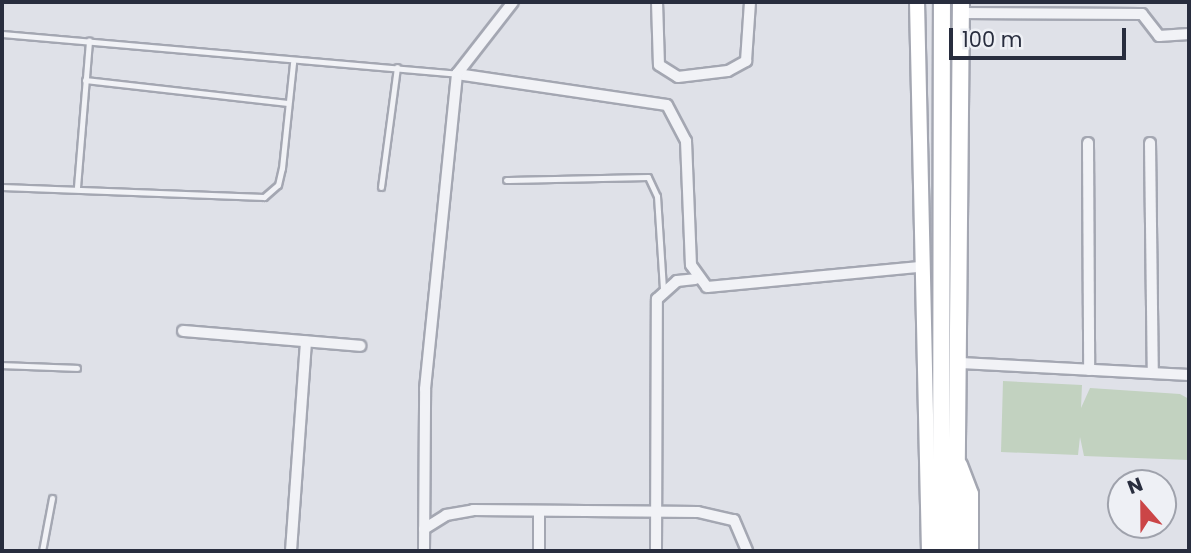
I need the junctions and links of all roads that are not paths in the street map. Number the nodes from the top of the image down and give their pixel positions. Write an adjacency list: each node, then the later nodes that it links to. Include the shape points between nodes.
1 (513, 2): 12 (street)
2 (657, 2): 3 (street, via 659,65 678,77 728,71 746,61)
3 (750, 2)
4 (918, 2): 21 (street)
5 (942, 2): 22 (main road)
6 (961, 7): 8 (street, via 1142,14 1159,36); 28 (main road)
7 (2, 34): 9 (lane)
8 (1189, 34)
9 (89, 40): 10 (lane); 13 (lane)
10 (293, 63): 11 (lane); 14 (lane)
11 (397, 67): 12 (lane); 20 (lane)
12 (457, 74): 23 (street, via 667,105 688,153); 37 (street, via 426,377)
13 (85, 80): 14 (lane); 19 (lane)
14 (288, 103): 19 (lane, via 278,185 264,197)
15 (1088, 143): 31 (street)
16 (1150, 143): 32 (street)
17 (506, 180): 24 (lane, via 648,177 657,196)
18 (2, 187): 19 (lane)
19 (77, 187)
20 (381, 187)
21 (920, 267): 22 (street); 23 (street, via 734,287 707,287); 38 (street)
22 (941, 267): 38 (main road)
23 (695, 279): 24 (street)
24 (663, 289): 35 (street, via 655,335)
25 (183, 331): 26 (street)
26 (306, 342): 27 (street); 40 (street)
27 (360, 346)
28 (961, 363): 31 (street); 38 (main road, via 960,465)
29 (2, 365): 30 (lane)
30 (78, 369)
31 (1089, 370): 32 (street)
32 (1153, 373): 33 (street)
33 (1189, 375)
34 (52, 498): 39 (lane)
35 (656, 510): 36 (street); 43 (street); 44 (street, via 734,520)
36 (539, 514): 37 (street, via 459,511); 42 (street)
37 (424, 529): 41 (street)
38 (949, 550)
39 (42, 551)
40 (291, 551)
41 (424, 551)
42 (539, 551)
43 (656, 551)
44 (747, 551)

